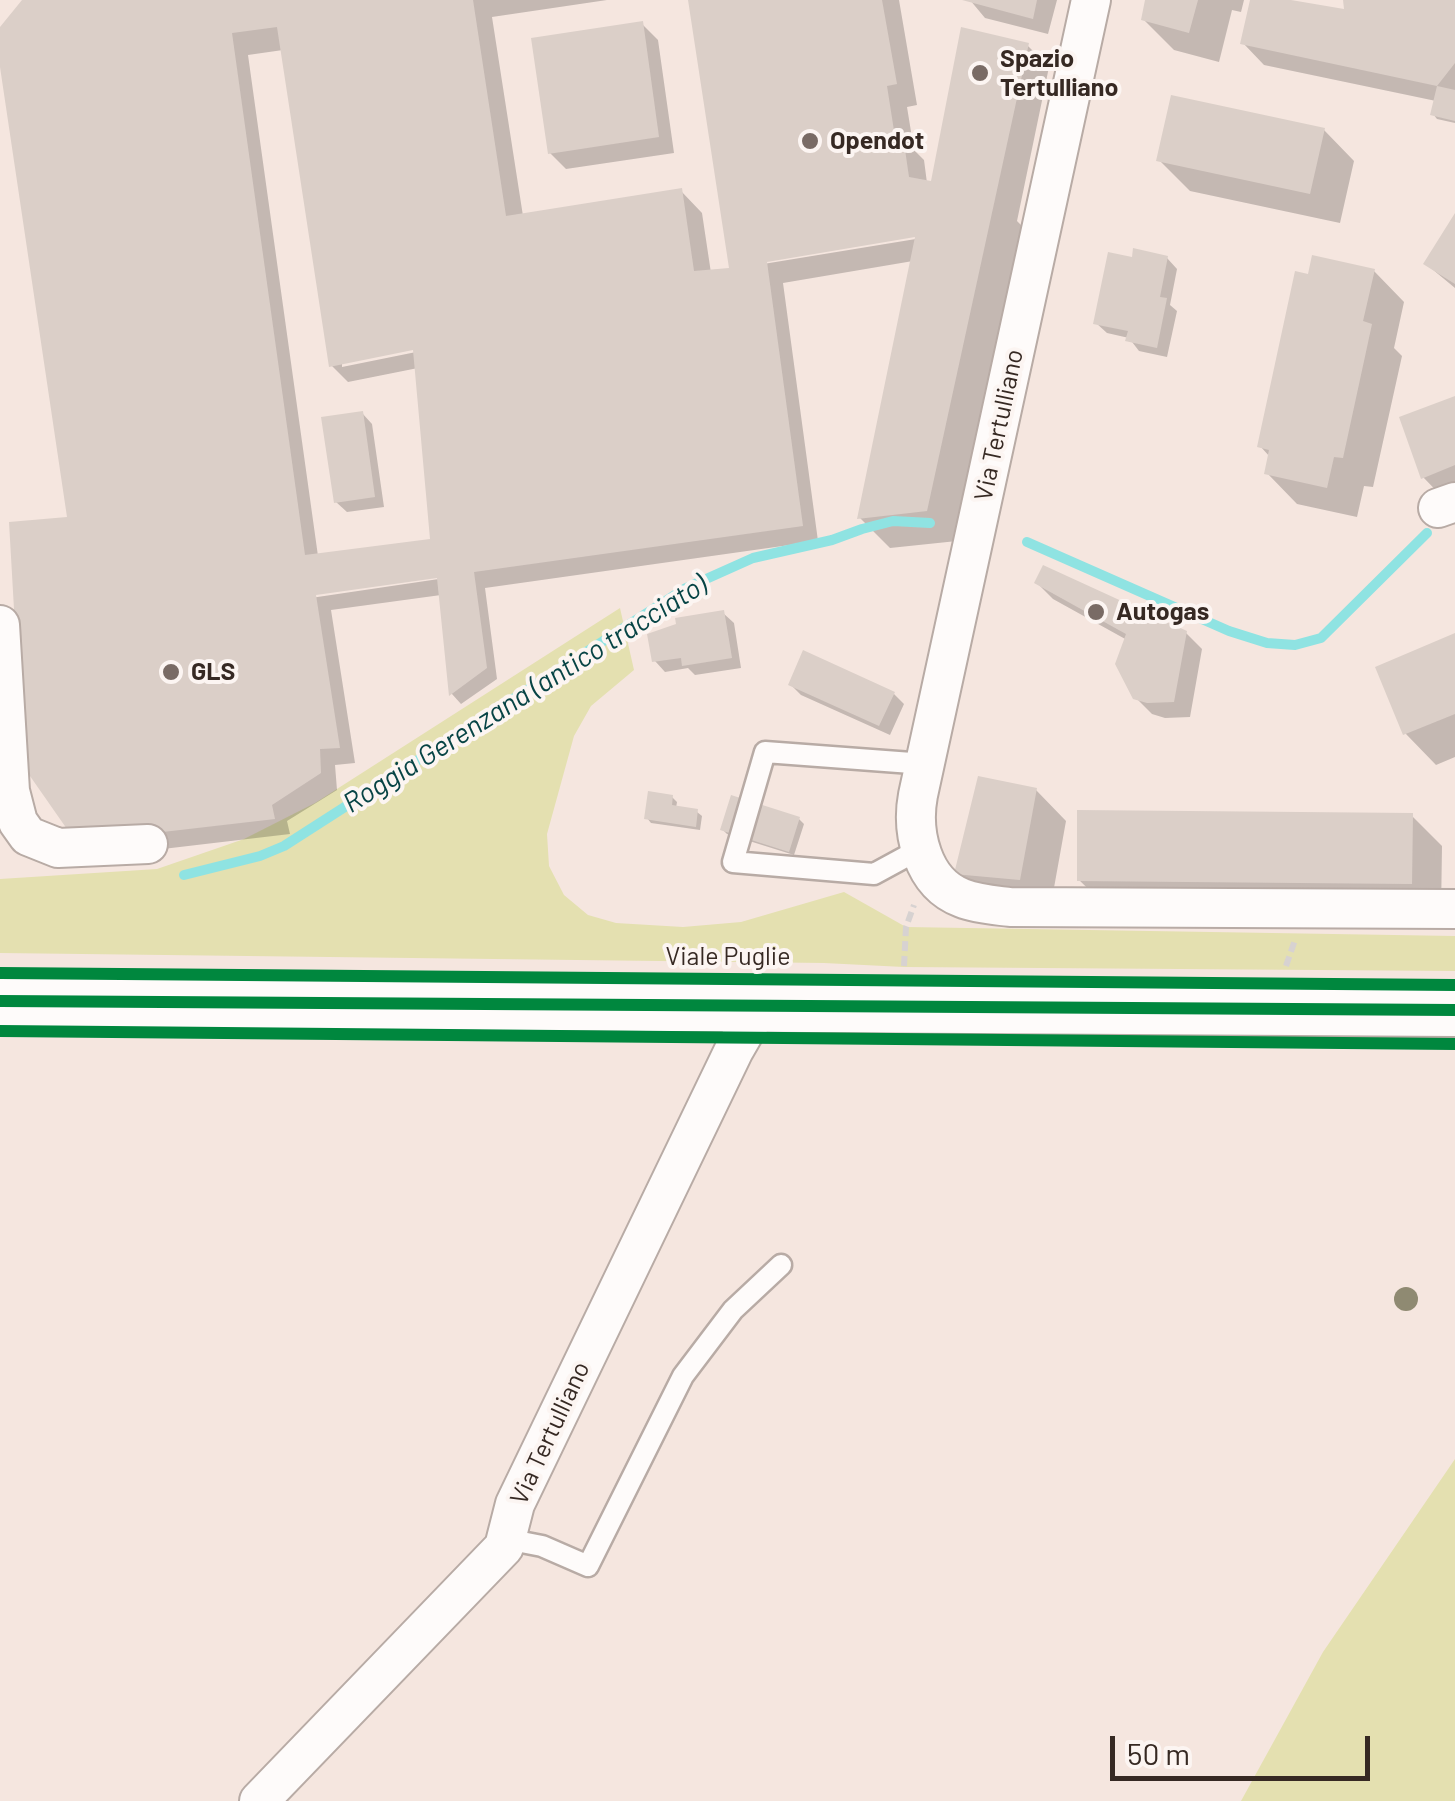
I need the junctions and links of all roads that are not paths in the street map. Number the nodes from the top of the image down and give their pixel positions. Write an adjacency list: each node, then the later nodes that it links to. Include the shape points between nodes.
1 (1091, 0): 3 (street, Via Tertulliano)
2 (0, 625): 4 (street, via 10,792 18,822 28,836 58,848)
3 (924, 764): 5 (street, Via Tertulliano, via 914,816); 5 (lane, via 765,752 734,862 874,874)
4 (148, 844)
5 (920, 849): 6 (street, via 941,886 960,898 1010,907)
6 (1455, 910)
7 (14, 1002): 8 (main road, Viale Puglie)
8 (760, 1005): 9 (main road, Viale Puglie); 11 (street, Via Tertulliano, via 515,1504)
9 (1455, 1010)
10 (781, 1265): 11 (lane, via 732,1310 684,1376 588,1566)
11 (506, 1539): 12 (street, Via Tertulliano, via 498,1556)
12 (259, 1801)

